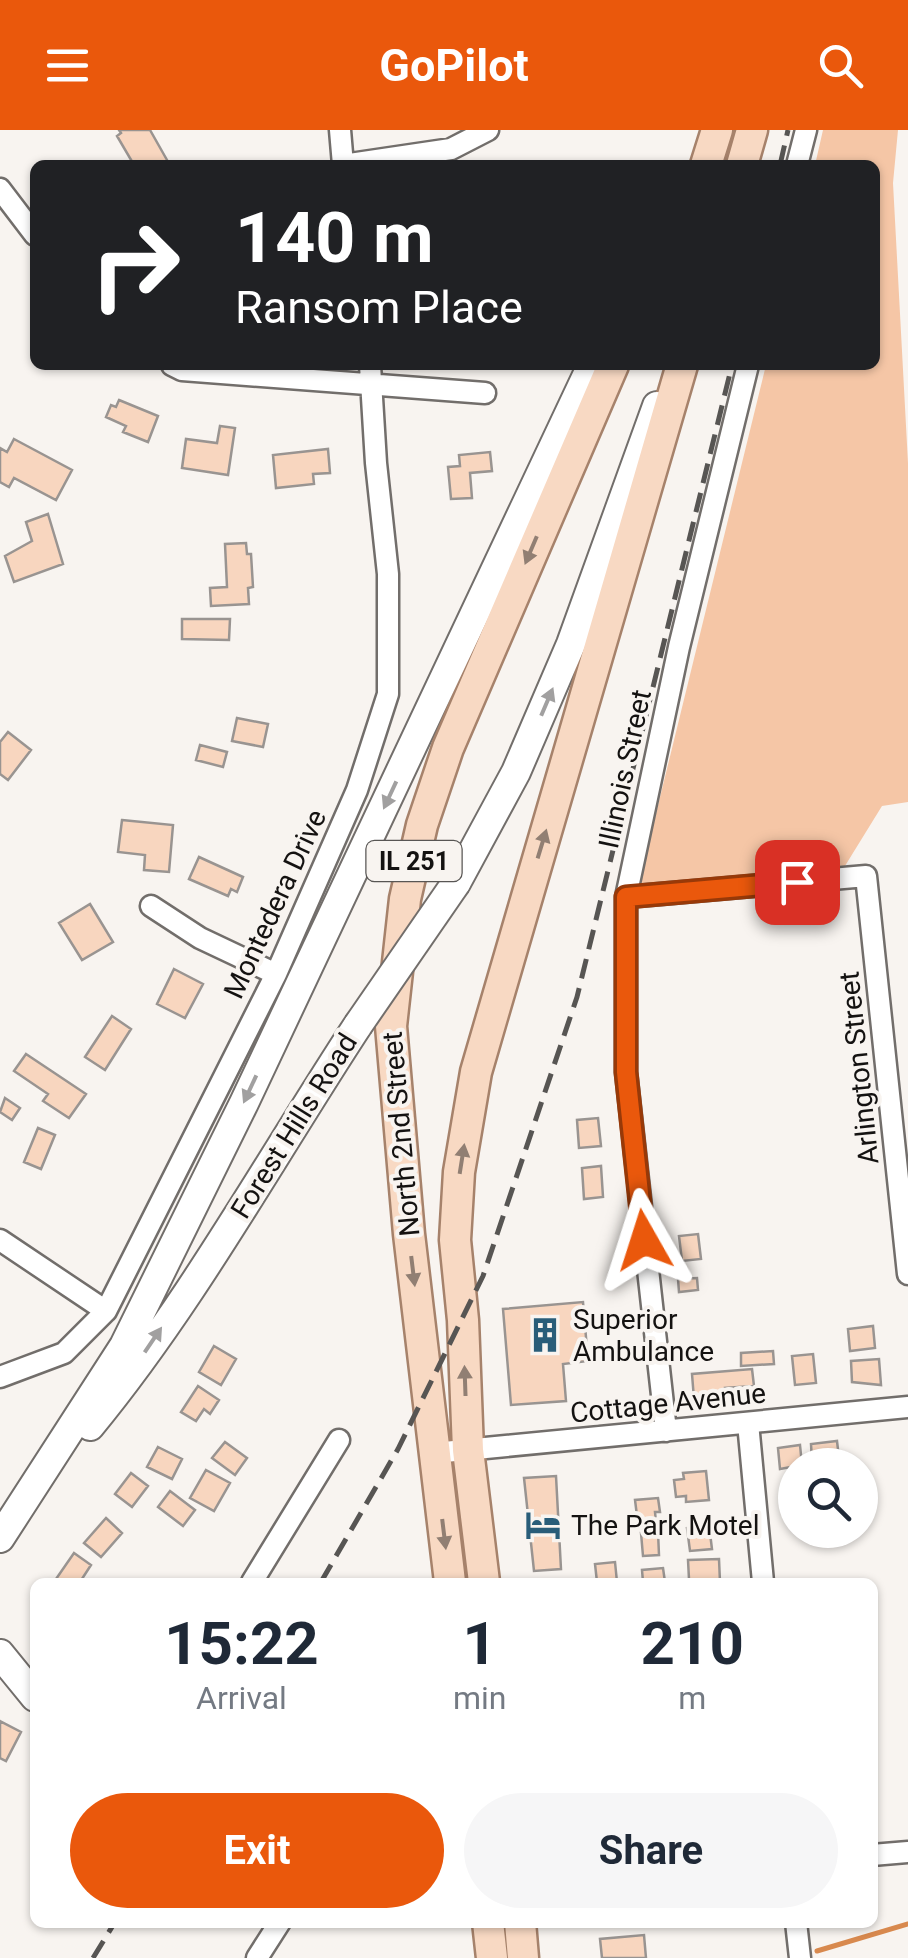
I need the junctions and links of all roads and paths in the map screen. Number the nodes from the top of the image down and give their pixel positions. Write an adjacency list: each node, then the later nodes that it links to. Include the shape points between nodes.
1 (340, 130): 6 (street)
2 (488, 130): 7 (street, via 451,148)
3 (717, 130): 8 (main road)
4 (752, 130): 9 (main road)
5 (806, 130): 10 (street)
6 (343, 160)
7 (375, 160)
8 (708, 160)
9 (743, 160)
10 (798, 160)
11 (0, 189): 12 (street)
12 (30, 228)
13 (182, 370): 19 (street)
14 (590, 370): 35 (street, Forest Hills Road, one-way to 35, via 132,1329)
15 (611, 370): 34 (main road, North 2nd Street / IL 251, one-way to 34, via 448,748 406,899 391,1026)
16 (669, 370): 35 (street, Forest Hills Road, one-way to 16, bridge, via 117,1393 456,883 516,772 571,644)
17 (681, 370): 33 (main road, North 2nd Street, one-way to 17, via 455,1240 476,1072)
18 (747, 370): 21 (street, Illinois Street)
19 (372, 376): 20 (street); 23 (street, Montedera Drive, via 388,574 388,694 358,790)
20 (486, 393)
21 (626, 897): 24 (street, Arlington Street, via 866,876); 31 (street, Illinois Street, via 626,1072)
22 (151, 906): 23 (street)
23 (276, 974): 27 (street, Montedera Drive)
24 (904, 1195): 26 (street, Arlington Street)
25 (0, 1240): 27 (street)
26 (908, 1274)
27 (106, 1311): 28 (street, Montedera Drive, via 64,1354)
28 (0, 1377)
29 (908, 1407): 30 (street, Cottage Avenue)
30 (748, 1422): 31 (street, Cottage Avenue); 39 (street)
31 (666, 1430): 33 (street, Cottage Avenue)
32 (339, 1440): 36 (street)
33 (468, 1450): 34 (street, Cottage Avenue); 38 (main road, North 2nd Street)
34 (434, 1453): 37 (main road, North 2nd Street / IL 251, one-way to 37)
35 (3, 1532)
36 (254, 1578)
37 (450, 1578)
38 (484, 1578)
39 (763, 1578)
40 (0, 1654): 41 (street)
41 (30, 1691)
42 (908, 1852): 43 (street)
43 (878, 1854)
44 (276, 1928): 48 (street)
45 (489, 1928): 49 (main road)
46 (520, 1928): 50 (main road)
47 (797, 1928): 51 (street)
48 (258, 1958)
49 (492, 1958)
50 (523, 1958)
51 (800, 1958)

